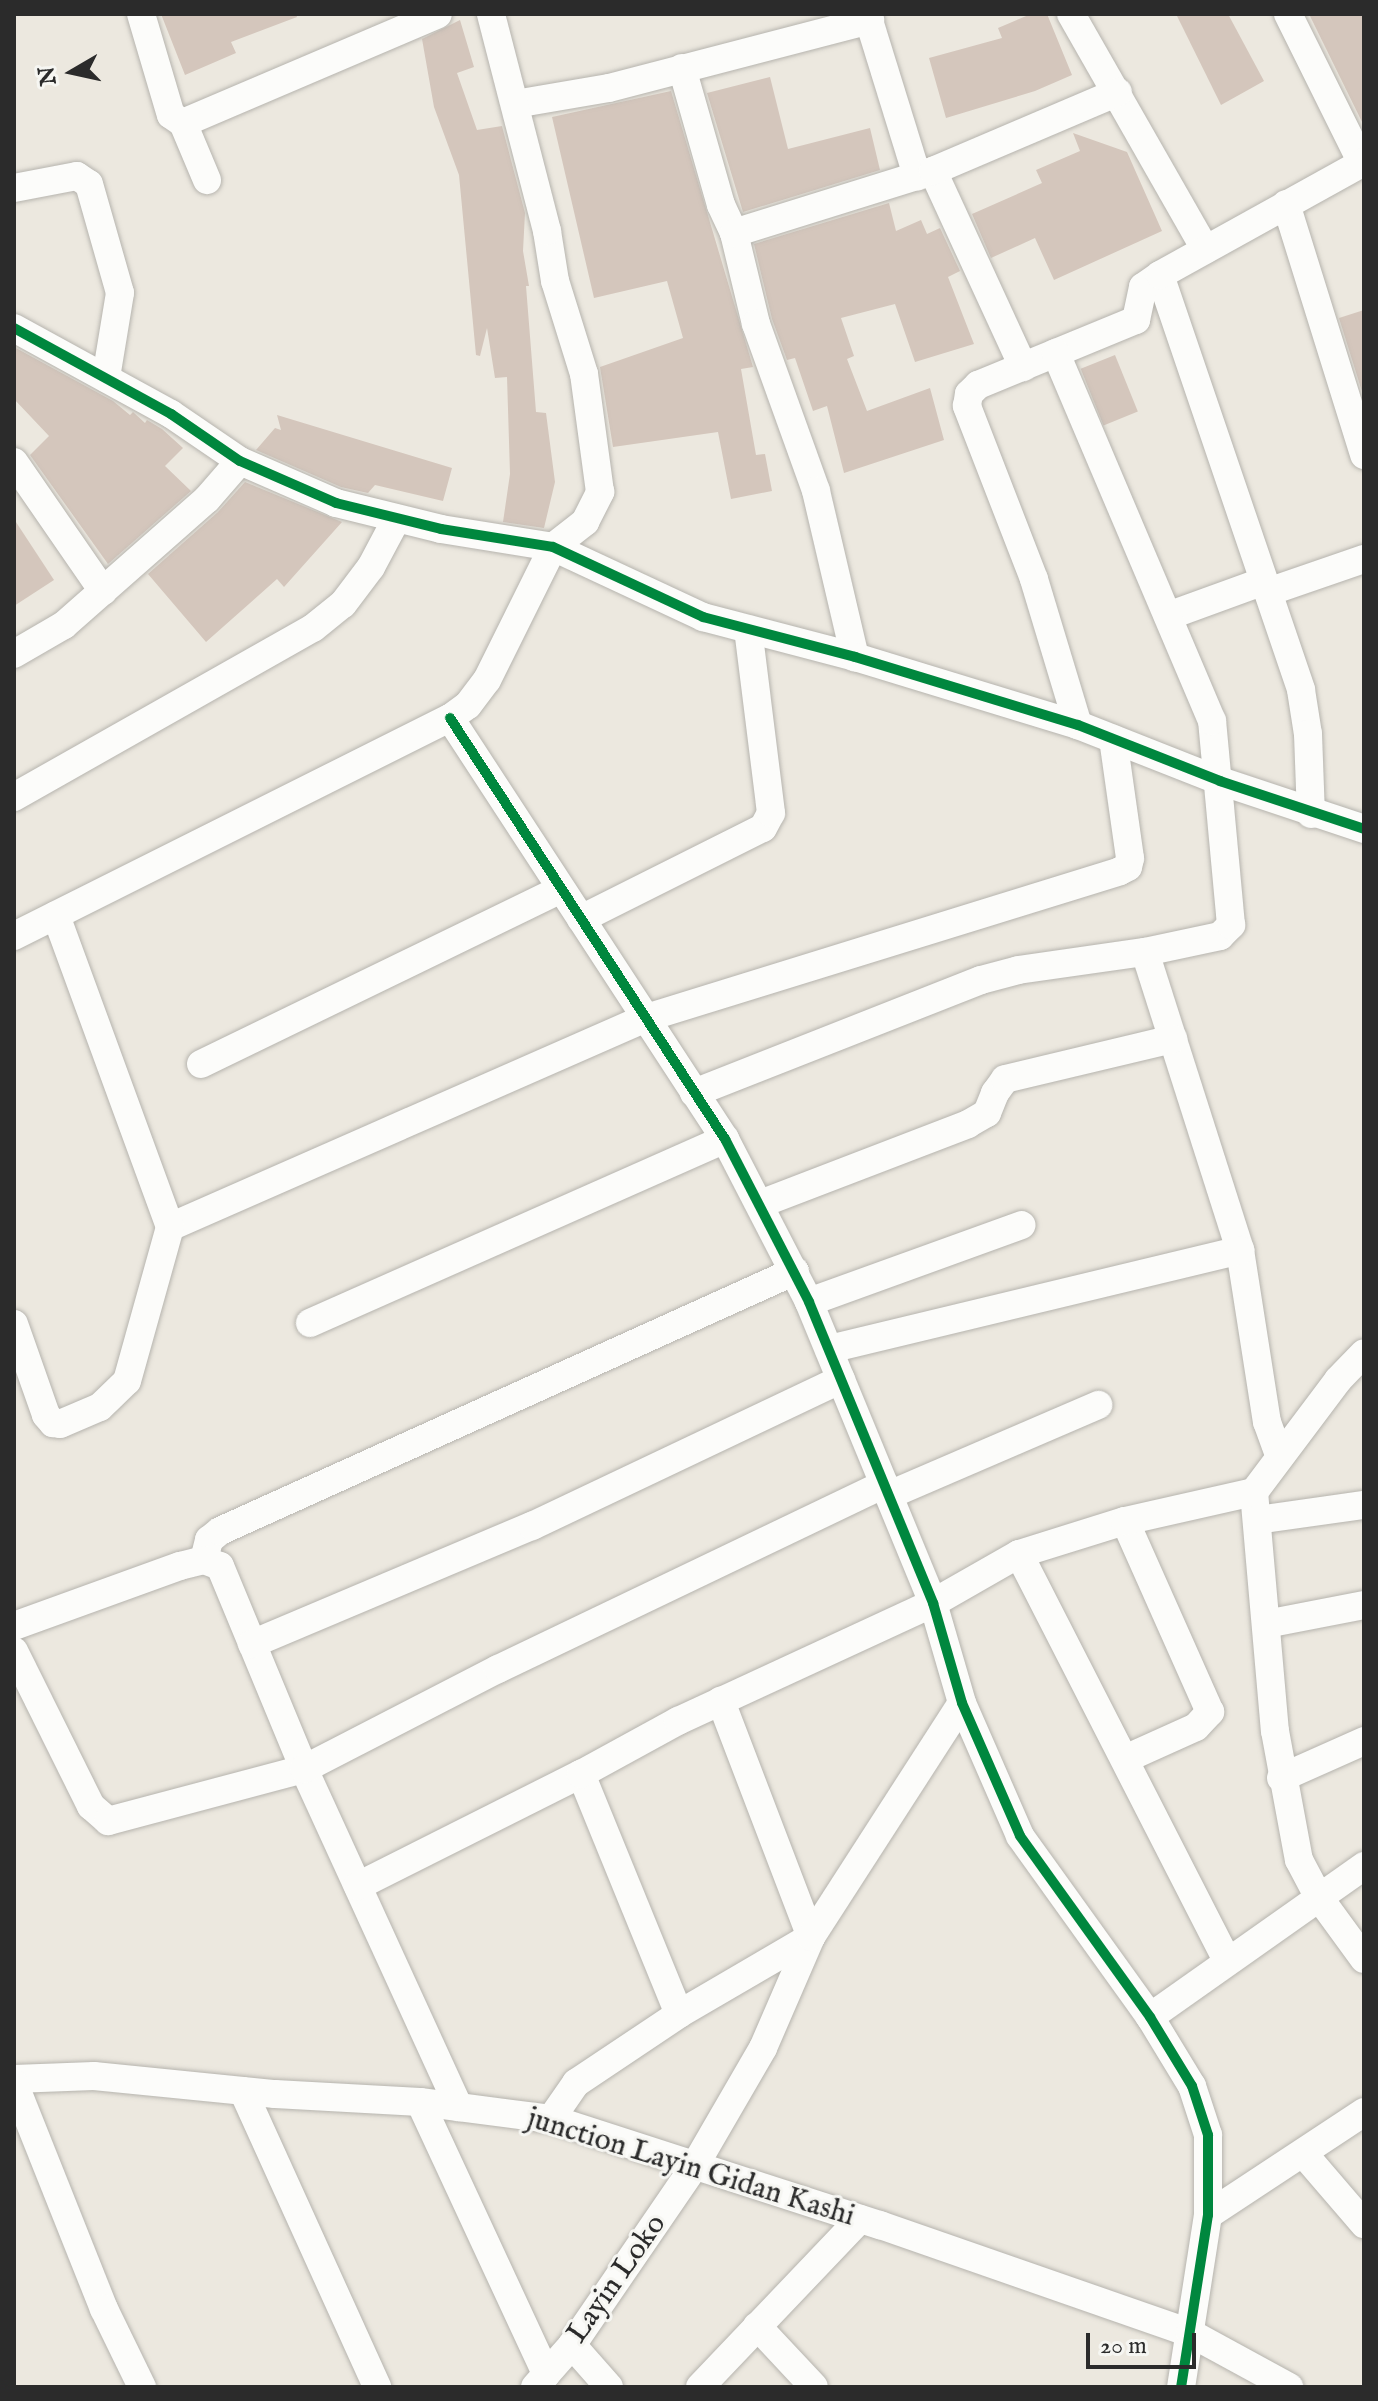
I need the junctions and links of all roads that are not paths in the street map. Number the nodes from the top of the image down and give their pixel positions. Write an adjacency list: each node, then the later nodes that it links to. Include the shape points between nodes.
1 (141, 14): 10 (street, via 171,115)
2 (438, 14): 10 (street)
3 (491, 14): 9 (street)
4 (1071, 14): 8 (street)
5 (1288, 14): 11 (street)
6 (868, 17): 7 (street); 12 (street)
7 (682, 68): 9 (street, via 609,88); 16 (street)
8 (1118, 92): 12 (street); 17 (street)
9 (515, 104): 27 (street, via 555,281 584,374 600,492 585,522)
10 (183, 123): 13 (street)
11 (1363, 163): 15 (street)
12 (925, 173): 16 (street); 21 (street)
13 (207, 180)
14 (14, 188): 22 (street, via 77,176 89,184 120,293)
15 (1286, 204): 17 (street); 23 (street)
16 (734, 233): 34 (street, via 756,324 816,491)
17 (1205, 249): 18 (street)
18 (1160, 275): 20 (street, via 1143,287 1136,320); 29 (street)
19 (14, 328): 22 (street)
20 (1056, 353): 21 (street); 31 (street)
21 (1023, 367): 36 (street, via 978,385 967,406 1034,579)
22 (106, 378): 24 (street)
23 (1362, 443)
24 (240, 461): 26 (street, via 336,503); 30 (street, via 207,499)
25 (14, 462): 30 (street)
26 (397, 518): 27 (street); 39 (street, via 371,567 343,604 313,628)
27 (553, 547): 32 (street, via 703,617); 35 (street, via 487,680)
28 (1364, 559): 29 (street)
29 (1266, 586): 31 (street); 40 (street, via 1301,690)
30 (103, 591): 33 (street, via 64,625)
31 (1168, 616): 38 (street, via 1212,721)
32 (748, 629): 34 (street); 44 (street, via 771,813 763,828)
33 (14, 654)
34 (855, 657): 36 (street)
35 (450, 718): 42 (street); 43 (street)
36 (1078, 725): 37 (street)
37 (1113, 739): 38 (street); 47 (street, via 1128,867)
38 (1220, 781): 40 (street); 46 (street, via 1231,925 1220,936)
39 (14, 797)
40 (1311, 814): 41 (street)
41 (1364, 829)
42 (561, 889): 44 (street); 49 (street)
43 (56, 915): 45 (street); 54 (street)
44 (581, 919): 47 (street)
45 (14, 936)
46 (1145, 952): 48 (street); 50 (street, via 981,980)
47 (646, 1018): 50 (street); 54 (street)
48 (1173, 1039): 52 (street, via 1005,1079 987,1113 968,1124); 55 (street)
49 (201, 1064)
50 (694, 1093): 51 (street)
51 (725, 1139): 52 (street); 58 (street)
52 (760, 1204): 56 (street)
53 (1022, 1225): 57 (street)
54 (170, 1227): 59 (street, via 127,1381 100,1407 53,1423)
55 (1240, 1250): 60 (street); 64 (street, via 1267,1422)
56 (795, 1271): 57 (street); 70 (street, via 220,1531 209,1540)
57 (809, 1302): 60 (street)
58 (310, 1323)
59 (14, 1324)
60 (829, 1349): 62 (street)
61 (1364, 1353): 64 (street)
62 (841, 1379): 65 (street); 75 (street, via 532,1526)
63 (1098, 1405): 65 (street)
64 (1280, 1457): 67 (street)
65 (887, 1489): 71 (street); 81 (street, via 498,1669)
66 (1364, 1505): 67 (street)
67 (1255, 1506): 68 (street); 73 (street)
68 (1125, 1521): 69 (street); 80 (street, via 1210,1712 1196,1727)
69 (1019, 1554): 71 (street); 80 (street)
70 (204, 1560): 74 (street); 75 (street, via 220,1566)
71 (933, 1603): 77 (street); 78 (street)
72 (1364, 1605): 73 (street)
73 (1266, 1624): 83 (street)
74 (14, 1626)
75 (252, 1644): 81 (street)
76 (14, 1651): 81 (street, via 91,1806 108,1821)
77 (721, 1701): 82 (street); 87 (street)
78 (962, 1703): 87 (street, Layin Loko); 91 (street, via 1020,1836)
79 (1364, 1741): 83 (street)
80 (1125, 1759): 89 (street)
81 (304, 1769): 85 (street)
82 (581, 1774): 85 (street); 90 (street)
83 (1281, 1778): 86 (street, via 1299,1860)
84 (1364, 1866): 86 (street)
85 (358, 1886): 95 (street)
86 (1318, 1896): 88 (street); 89 (street)
87 (811, 1937): 90 (street); 99 (street, Layin Loko, via 763,2048)
88 (1364, 1959)
89 (1227, 1961): 91 (street)
90 (679, 2014): 97 (street, via 576,2083)
91 (1150, 2017): 100 (street, via 1192,2086 1208,2135)
92 (14, 2081): 93 (street, junction Layin Gidan Kashi, via 94,2076); 107 (street, via 104,2309)
93 (243, 2091): 94 (street, junction Layin Gidan Kashi); 108 (street)
94 (420, 2102): 95 (street, junction Layin Gidan Kashi); 106 (street)
95 (459, 2107): 97 (street, junction Layin Gidan Kashi)
96 (1364, 2112): 98 (street)
97 (551, 2119): 99 (street, junction Layin Gidan Kashi)
98 (1303, 2153): 100 (street); 102 (street)
99 (694, 2167): 101 (street, junction Layin Gidan Kashi); 105 (street, Layin Loko)
100 (1208, 2215): 104 (street)
101 (860, 2219): 103 (street); 104 (street, junction Layin Gidan Kashi)
102 (1364, 2224)
103 (757, 2326): 110 (street); 111 (street)
104 (1190, 2333): 112 (street); 113 (street, junction Layin Gidan Kashi)
105 (572, 2345): 106 (street, Layin Loko); 109 (street)
106 (540, 2381)
107 (142, 2387)
108 (377, 2387)
109 (609, 2387)
110 (700, 2387)
111 (814, 2387)
112 (1181, 2387)
113 (1289, 2387)

